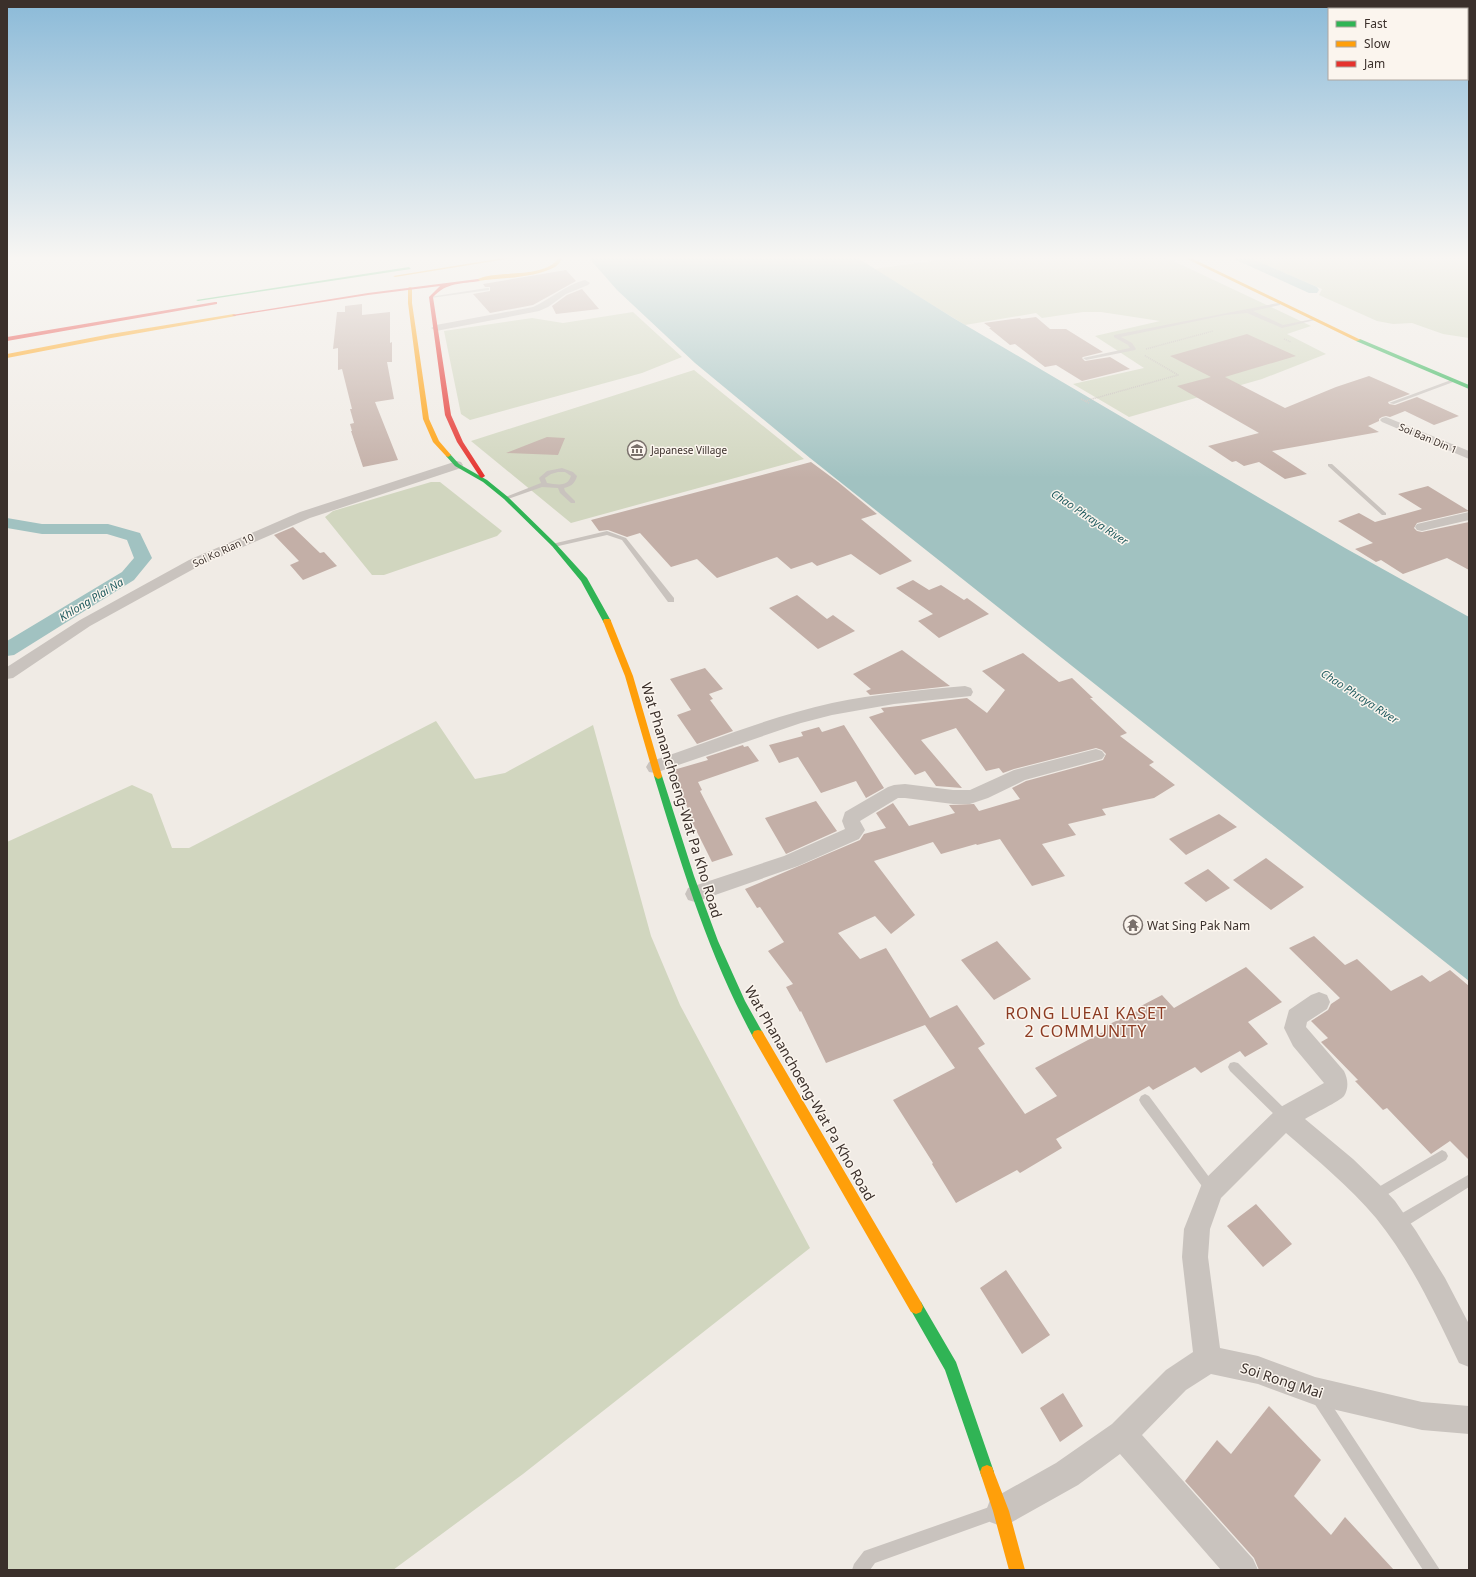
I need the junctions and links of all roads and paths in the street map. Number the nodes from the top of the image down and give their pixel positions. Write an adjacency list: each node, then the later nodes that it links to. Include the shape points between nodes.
1 (16, 331): 12 (main road, via 9,335)
2 (52, 331): 12 (main road)
3 (99, 331): 11 (main road)
4 (137, 331): 11 (main road)
5 (143, 331): 16 (main road)
6 (414, 331): 26 (main road, via 426,419 436,442)
7 (436, 331): 28 (main road, via 448,416 460,442)
8 (1143, 331): 15 (lane, via 1116,336)
9 (1215, 331): 15 (path)
10 (1337, 331): 18 (main road)
11 (74, 335): 14 (main road)
12 (22, 336): 13 (main road)
13 (7, 339)
14 (7, 348)
15 (1135, 350): 17 (lane); 21 (path, via 1178,375)
16 (7, 356)
17 (1086, 358)
18 (1453, 381): 19 (main road); 23 (lane)
19 (1469, 387)
20 (1081, 399): 21 (path)
21 (1085, 401): 22 (path)
22 (1089, 403)
23 (1392, 403)
24 (1386, 420): 25 (street, Soi Ban Din 1)
25 (1469, 454)
26 (457, 465): 28 (main road); 38 (street, Soi Ko Rian 10, via 305,515 194,563 85,623)
27 (1330, 465): 33 (lane)
28 (485, 481): 31 (main road, Wat Phananchoeng-Wat Pa Kho Road)
29 (544, 484): 30 (lane); 30 (lane, via 542,478 550,472 562,470 572,473 574,476 571,482); 31 (lane)
30 (561, 487): 32 (lane, via 562,492)
31 (506, 498): 36 (main road, Wat Phananchoeng-Wat Pa Kho Road)
32 (573, 502)
33 (1384, 514)
34 (1469, 516): 35 (street)
35 (1422, 528)
36 (554, 545): 37 (lane, via 608,533 624,540); 41 (main road, Wat Phananchoeng-Wat Pa Kho Road, via 584,580 609,624 629,676)
37 (671, 600)
38 (7, 674)
39 (965, 692): 41 (street, via 894,698 832,709 797,718)
40 (1096, 755): 42 (street, via 1020,775 970,797 953,798 905,791 894,792 852,817 851,821 856,830 852,834 791,861)
41 (655, 767): 42 (main road, Wat Phananchoeng-Wat Pa Kho Road)
42 (695, 894): 57 (main road, Wat Phananchoeng-Wat Pa Kho Road, via 718,955 748,1017 951,1367)
43 (1319, 1002): 46 (street, via 1297,1017 1295,1028 1301,1039 1336,1079 1335,1089)
44 (1234, 1067): 46 (lane)
45 (1145, 1100): 49 (lane)
46 (1285, 1117): 49 (street); 50 (street)
47 (1442, 1156): 50 (lane)
48 (1468, 1181): 51 (lane)
49 (1212, 1190): 53 (street, via 1197,1229 1195,1257)
50 (1373, 1197): 51 (street)
51 (1397, 1224): 52 (street, via 1418,1257)
52 (1469, 1353)
53 (1208, 1359): 54 (street, Soi Rong Mai, via 1258,1370); 56 (street, via 1176,1380)
54 (1315, 1392): 55 (street, Soi Rong Mai, via 1422,1416); 61 (lane)
55 (1469, 1420)
56 (1122, 1434): 57 (street, via 1067,1474); 60 (street)
57 (1001, 1511): 58 (lane, via 870,1557); 59 (main road, Wat Phananchoeng-Wat Pa Kho Road)
58 (860, 1570)
59 (1017, 1570)
60 (1242, 1570)
61 (1432, 1570)

